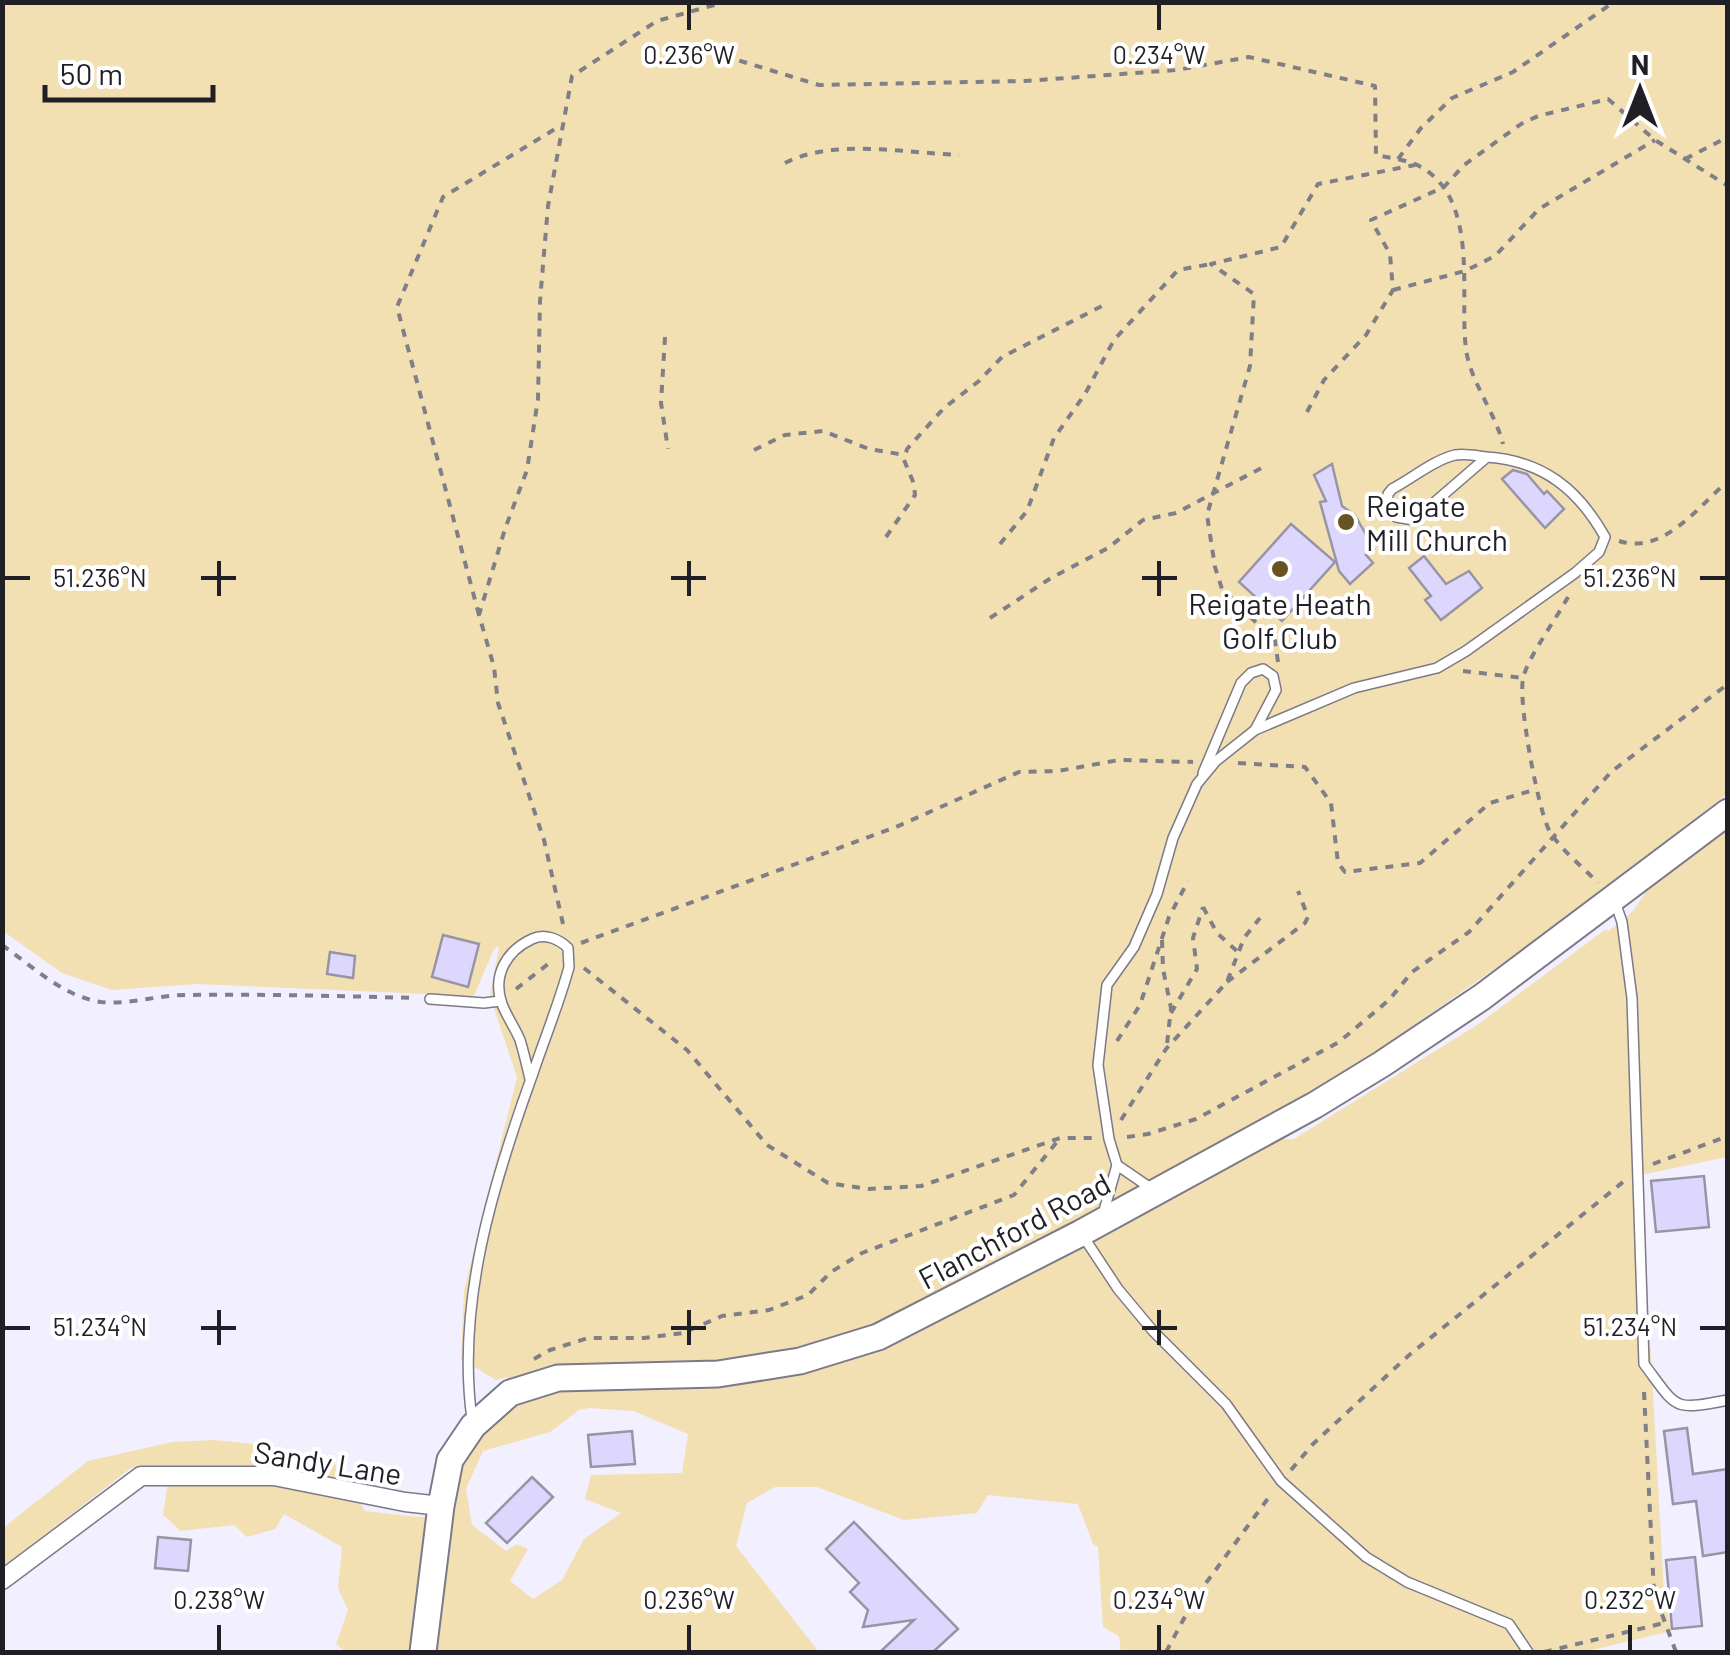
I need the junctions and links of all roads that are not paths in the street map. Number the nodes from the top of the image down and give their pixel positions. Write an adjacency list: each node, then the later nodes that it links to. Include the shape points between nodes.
1 (1487, 456): 1 (lane, via 1448,458 1392,489 1388,505 1396,517 1414,520); 2 (lane, via 1523,460 1566,488 1587,506 1605,537 1599,552 1437,668 1354,688)
2 (1256, 730): 3 (lane); 3 (lane, via 1276,690 1263,668 1245,677)
3 (1212, 762): 9 (lane, via 1173,838 1134,947 1107,985 1099,1064)
4 (1728, 812): 5 (street, Flanchford Road)
5 (1614, 899): 10 (street, Flanchford Road, via 1382,1064); 12 (lane, via 1632,998 1644,1364 1676,1404)
6 (430, 998): 7 (lane)
7 (500, 1001): 8 (lane); 8 (lane, via 500,970 510,953 540,936 560,940 569,952 566,978)
8 (530, 1079): 13 (lane, via 471,1299 466,1376)
9 (1117, 1165): 10 (lane); 11 (lane)
10 (1155, 1191): 11 (street, Flanchford Road)
11 (1091, 1228): 13 (street, Flanchford Road, via 878,1337 800,1361 718,1374 558,1378 510,1394); 17 (lane, via 1118,1289 1226,1404 1281,1481 1366,1557 1407,1582 1510,1624)
12 (1728, 1400)
13 (473, 1426): 14 (street, Flanchford Road, via 450,1460)
14 (440, 1506): 15 (street, Sandy Lane, via 274,1476 141,1476); 16 (street, Flanchford Road)
15 (2, 1580)
16 (424, 1652)
17 (1528, 1652)

